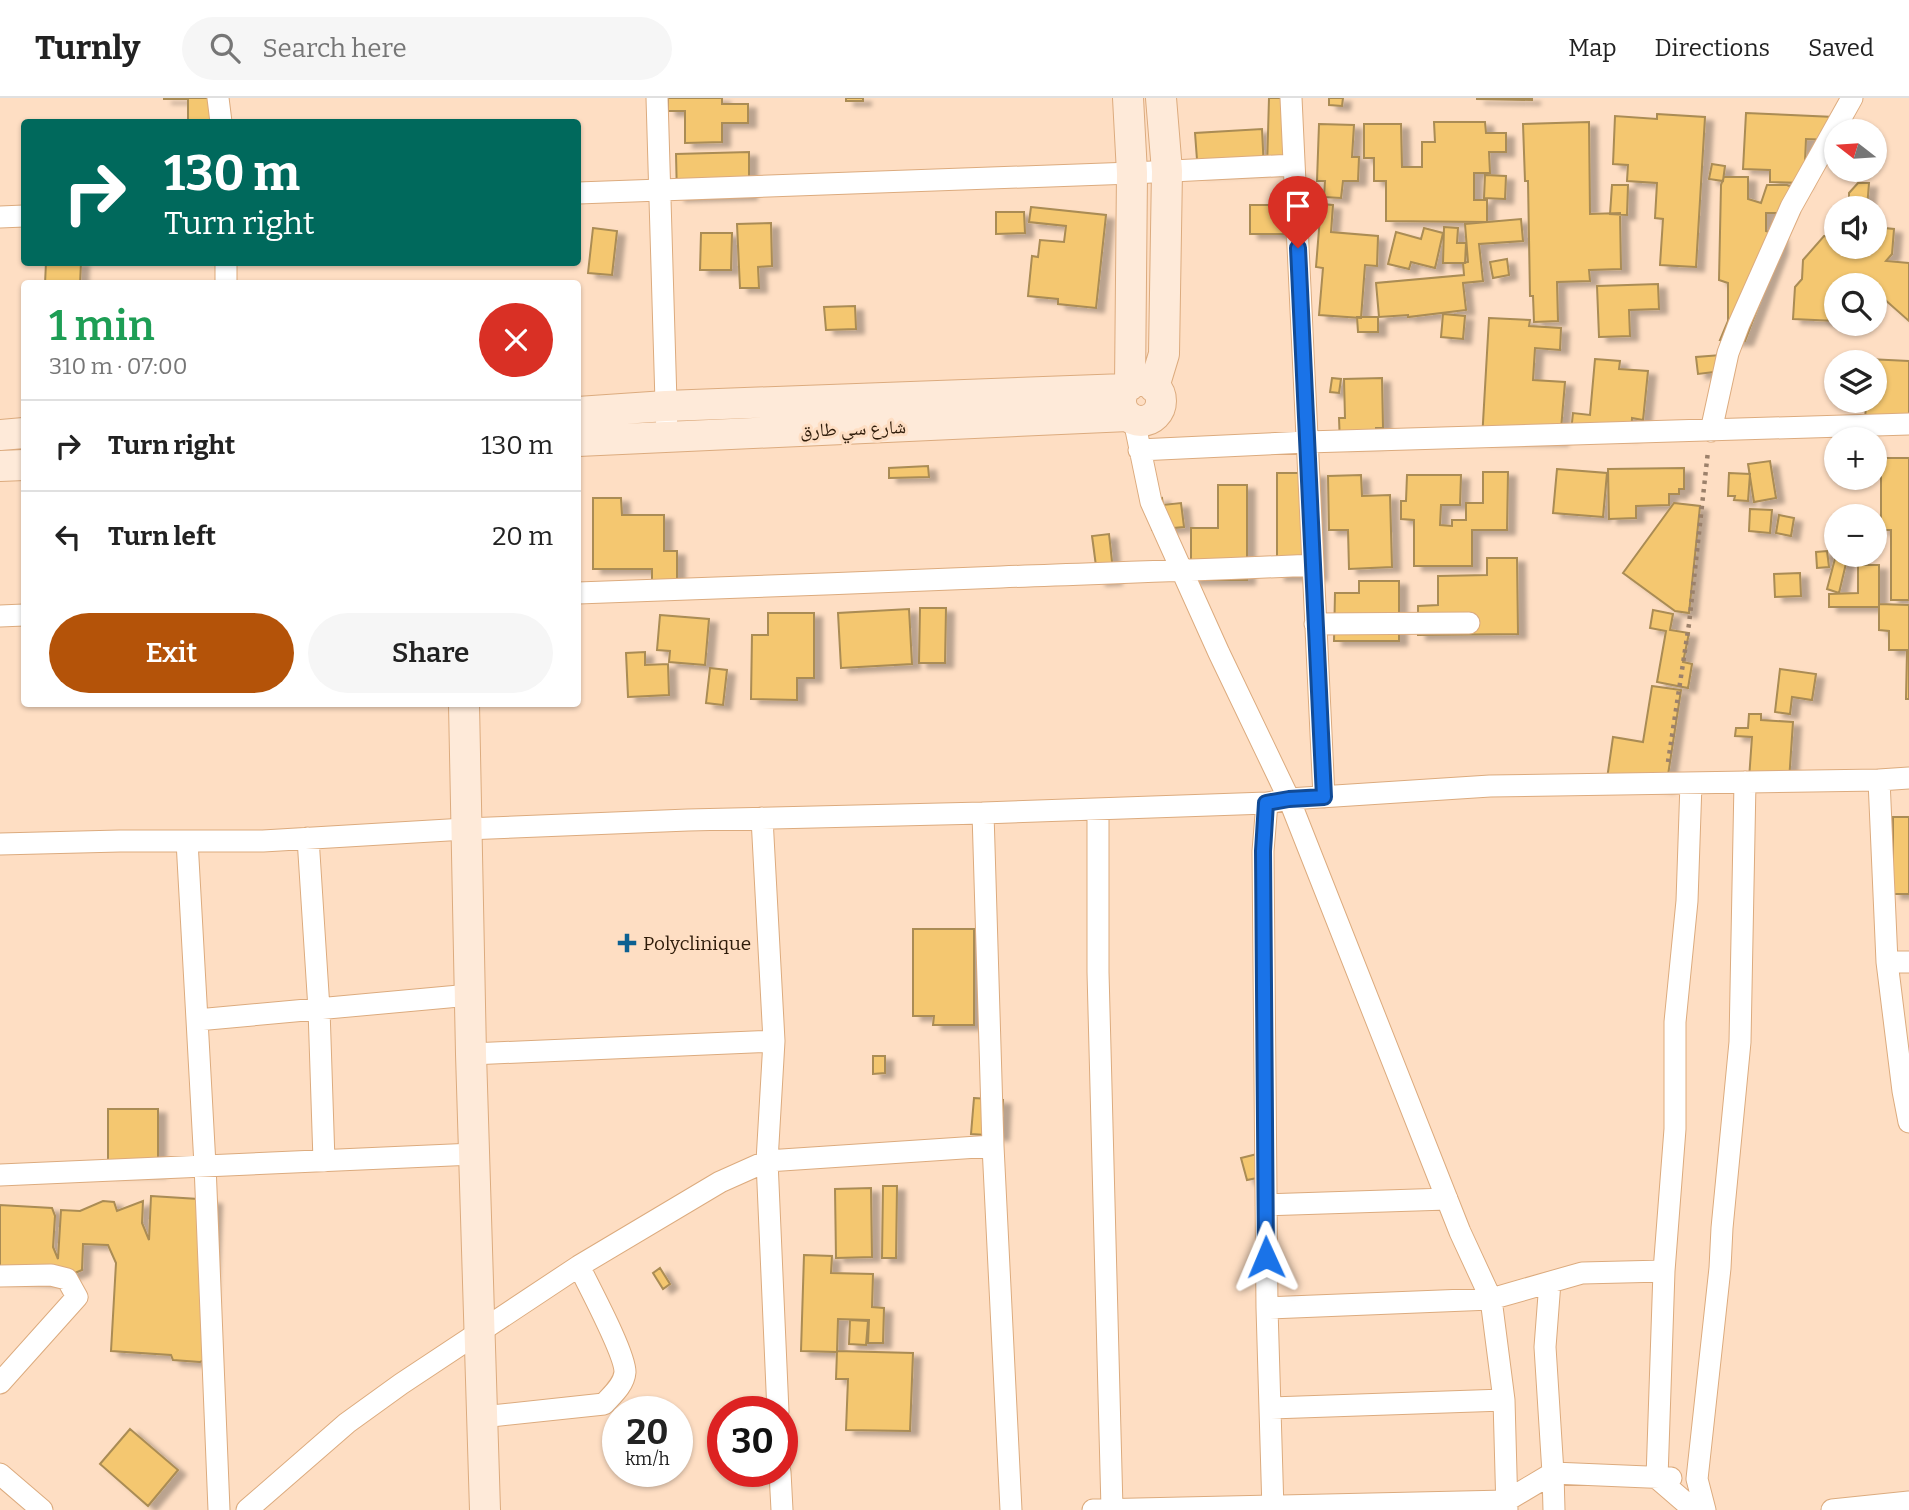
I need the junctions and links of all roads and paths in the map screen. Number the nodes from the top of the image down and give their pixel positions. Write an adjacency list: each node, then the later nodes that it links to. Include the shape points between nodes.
1 (218, 98): 7 (street)
2 (657, 98): 11 (street)
3 (1128, 98): 10 (street)
4 (1161, 98): 9 (street)
5 (1291, 98): 8 (street)
6 (1852, 98): 19 (street, via 1791,207 1739,324)
7 (221, 119)
8 (1294, 165): 9 (street); 24 (street)
9 (1167, 171): 10 (street); 15 (street, via 1164,354)
10 (1132, 173): 11 (street); 15 (street)
11 (659, 190): 12 (street); 16 (street)
12 (581, 193)
13 (21, 216): 14 (street)
14 (0, 217)
15 (1134, 399): 16 (street, شارع سي طارق); 22 (street, شارع سي طارق); 25 (street)
16 (666, 406): 17 (street, شارع سي طارق); 22 (street)
17 (581, 412)
18 (1909, 424): 19 (street)
19 (1710, 431): 24 (street); 40 (path, via 1689,624)
20 (21, 433): 21 (street)
21 (0, 435)
22 (667, 436): 23 (street, شارع سي طارق)
23 (581, 441)
24 (1307, 442): 25 (street); 28 (street)
25 (1139, 450): 29 (street, via 1151,502)
26 (21, 465): 27 (street)
27 (0, 466)
28 (1313, 565): 29 (street); 34 (street)
29 (1182, 572): 30 (street); 42 (street)
30 (581, 593)
31 (21, 615): 32 (street)
32 (0, 616)
33 (1469, 623): 34 (street)
34 (1315, 624): 41 (street)
35 (464, 707): 47 (street)
36 (1909, 778): 37 (street)
37 (1879, 780): 38 (street); 51 (street)
38 (1745, 782): 39 (street); 83 (street, via 1740,1042)
39 (1691, 783): 40 (street); 69 (street)
40 (1665, 784): 41 (street, via 1490,786)
41 (1324, 797): 42 (street)
42 (1289, 799): 43 (street); 66 (street)
43 (1266, 803): 44 (street); 67 (street)
44 (1097, 809): 45 (street); 95 (street)
45 (983, 813): 46 (street); 60 (street)
46 (762, 818): 47 (street); 56 (street)
47 (466, 829): 48 (street); 53 (street)
48 (307, 838): 49 (street); 54 (street)
49 (187, 841): 50 (street); 55 (street)
50 (0, 844)
51 (1887, 962): 52 (street); 58 (street)
52 (1909, 962)
53 (470, 995): 54 (street); 57 (street)
54 (319, 1009): 55 (street); 62 (street)
55 (197, 1020): 64 (street)
56 (774, 1041): 57 (street); 63 (street)
57 (471, 1054): 61 (street)
58 (1906, 1093): 59 (street)
59 (1909, 1122)
60 (993, 1146): 63 (street); 93 (street)
61 (474, 1154): 62 (street); 74 (street)
62 (324, 1161): 64 (street)
63 (767, 1161): 68 (street, via 720,1182); 76 (street)
64 (205, 1166): 65 (street); 89 (street)
65 (0, 1175)
66 (1447, 1199): 67 (street); 72 (street)
67 (1266, 1205): 73 (street)
68 (579, 1266): 74 (street); 79 (street, via 620,1353 625,1373 618,1388 604,1404)
69 (1664, 1271): 71 (street, via 1582,1273); 82 (street)
70 (0, 1276): 75 (street, via 67,1279 78,1297)
71 (1550, 1282): 72 (street); 80 (street, via 1545,1347)
72 (1491, 1299): 73 (street); 77 (street)
73 (1267, 1308): 78 (street)
74 (480, 1333): 79 (street); 90 (street, via 347,1423)
75 (0, 1383)
76 (777, 1396)
77 (1504, 1400): 78 (street); 86 (street)
78 (1271, 1408): 87 (street)
79 (482, 1417): 91 (street)
80 (1553, 1473): 82 (street); 86 (street); 96 (street)
81 (0, 1474): 88 (street)
82 (1657, 1478): 83 (street); 97 (street)
83 (1697, 1479): 98 (street)
84 (781, 1487): 92 (street)
85 (1909, 1502): 99 (street)
86 (1506, 1506): 87 (street)
87 (1273, 1508): 95 (street)
88 (42, 1510)
89 (219, 1510)
90 (247, 1510)
91 (485, 1510)
92 (782, 1510)
93 (1011, 1510)
94 (1093, 1510): 95 (street)
95 (1112, 1510)
96 (1555, 1510)
97 (1694, 1510)
98 (1705, 1510)
99 (1832, 1510)

